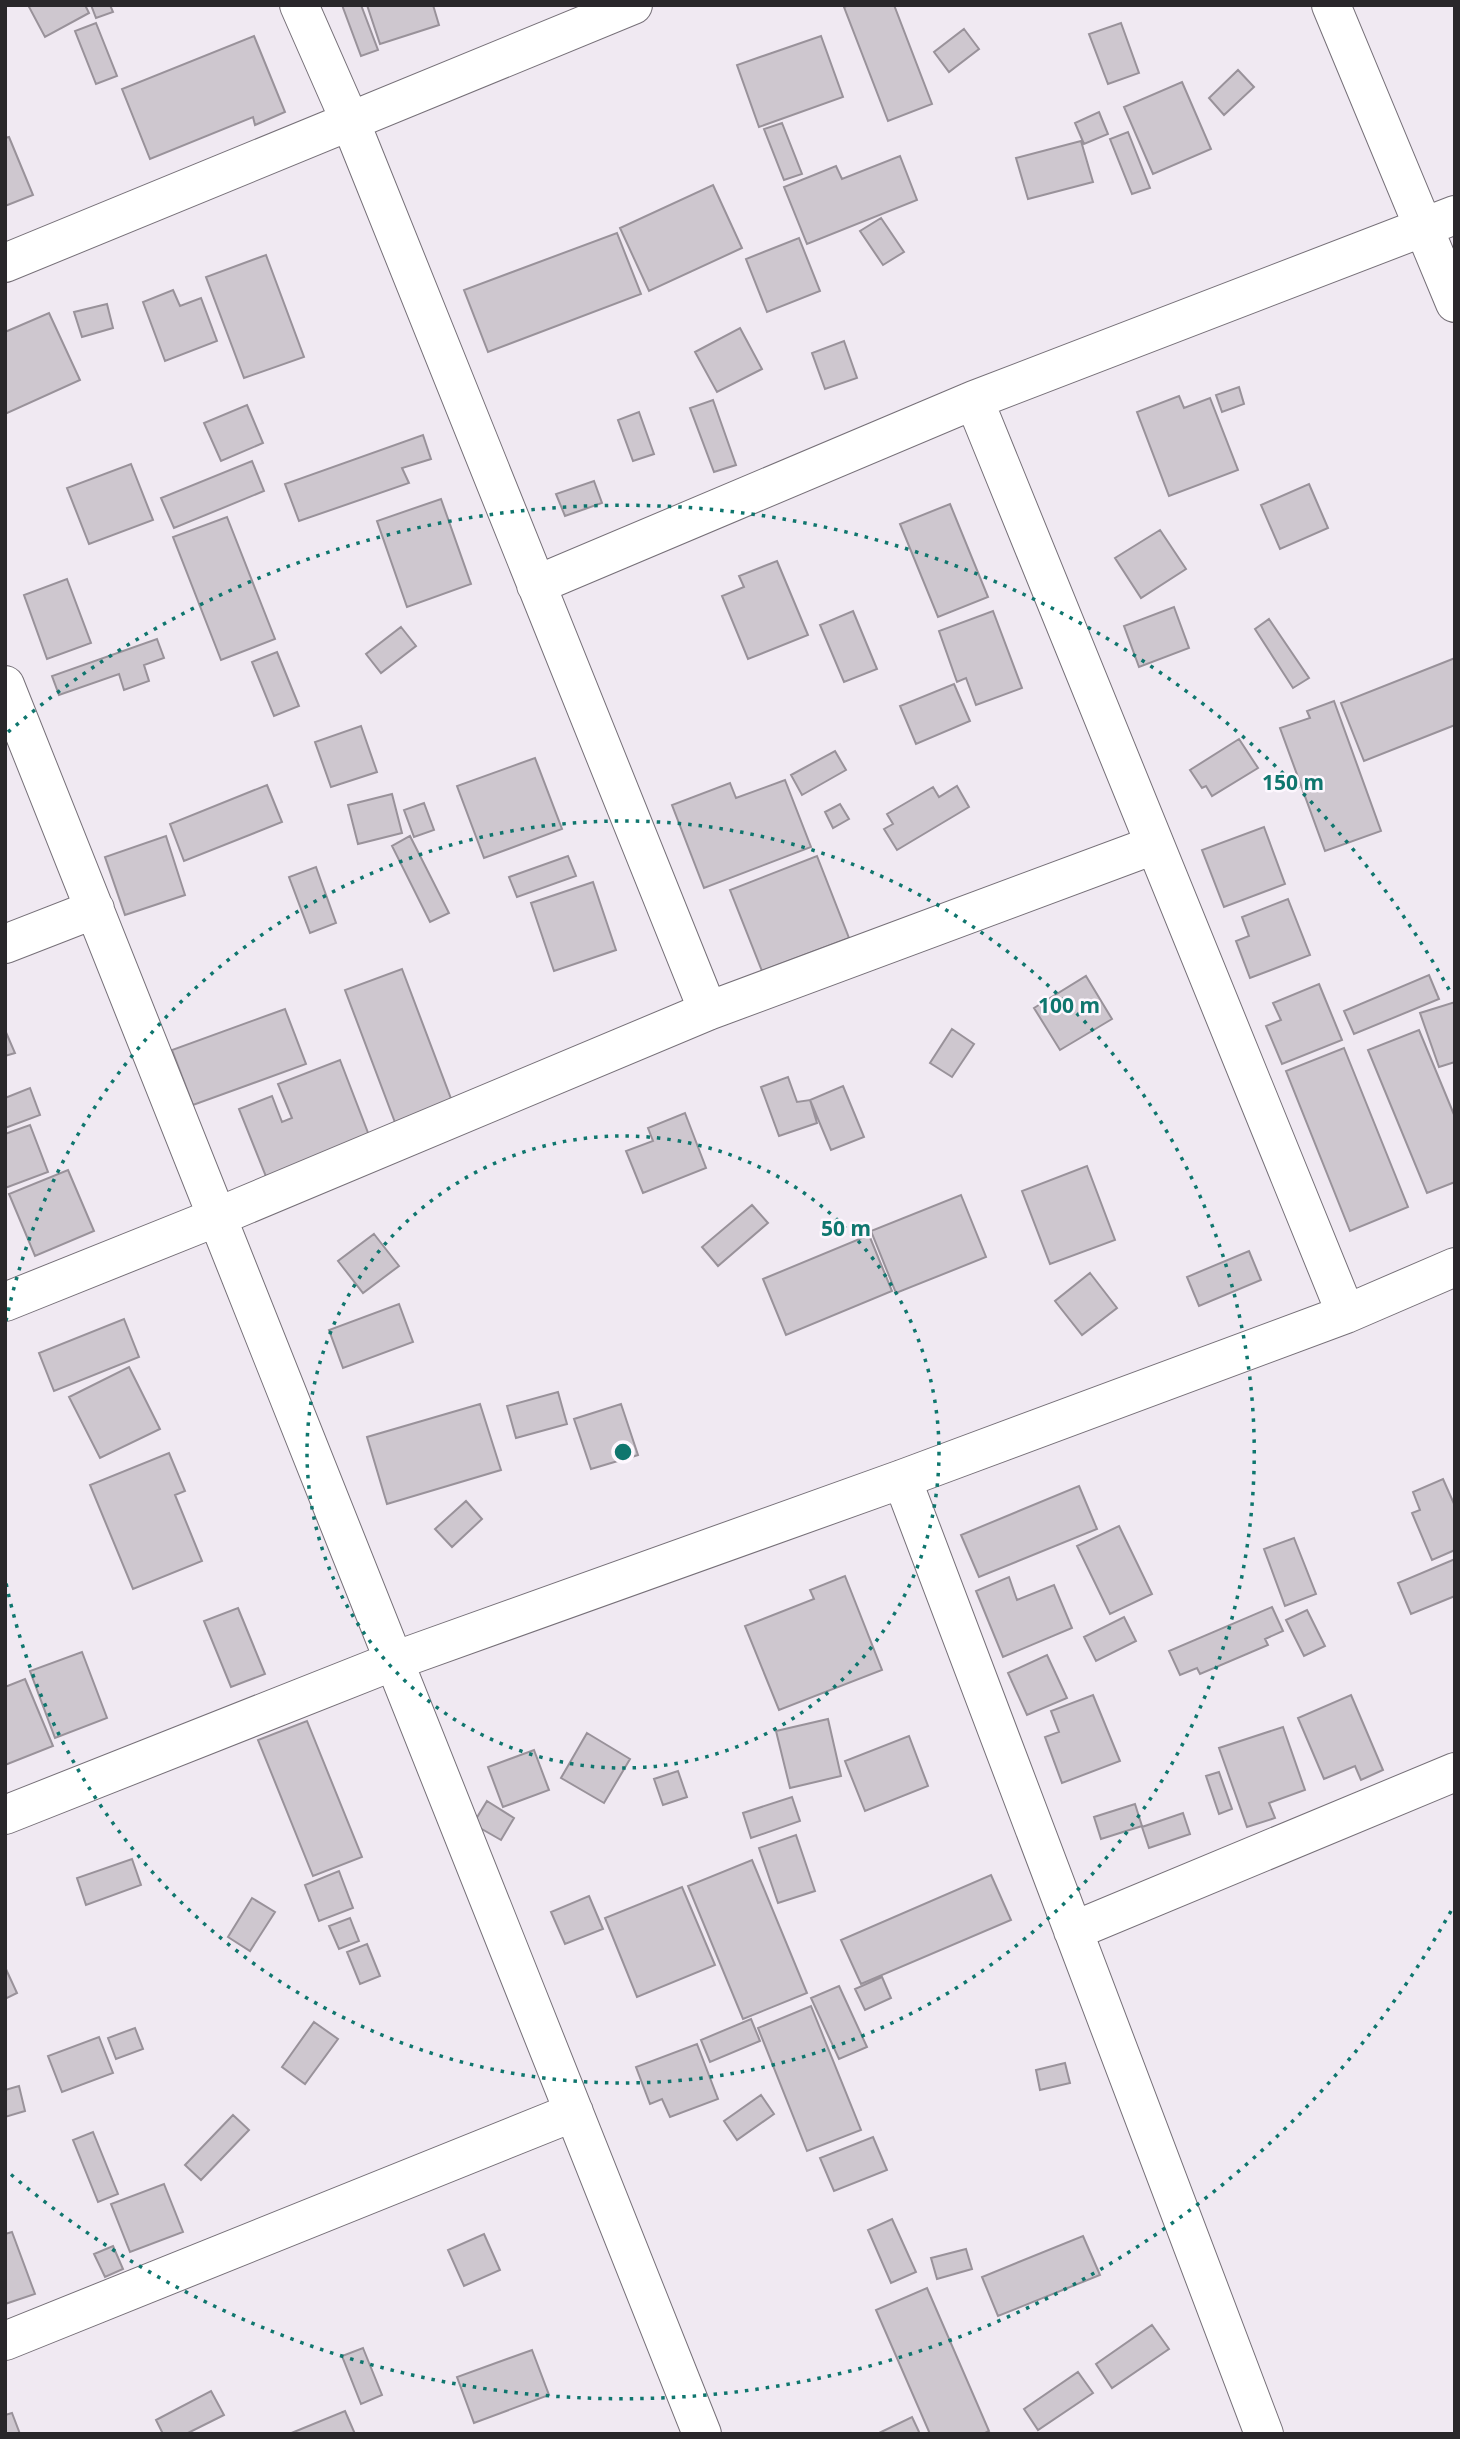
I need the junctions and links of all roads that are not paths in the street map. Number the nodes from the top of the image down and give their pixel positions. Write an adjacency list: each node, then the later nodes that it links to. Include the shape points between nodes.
1 (299, 5): 4 (street)
2 (633, 5): 4 (street)
3 (1331, 5): 5 (street)
4 (350, 121): 6 (street); 9 (street)
5 (1440, 221): 7 (street); 8 (street)
6 (5, 262)
7 (1455, 303)
8 (975, 400): 9 (street); 11 (street)
9 (536, 585): 14 (street)
10 (5, 685): 12 (street)
11 (1154, 845): 14 (street); 18 (street)
12 (95, 909): 13 (street); 15 (street)
13 (5, 944)
14 (708, 1011): 15 (street)
15 (217, 1217): 17 (street); 20 (street)
16 (1455, 1267): 18 (street)
17 (5, 1303)
18 (1346, 1314): 19 (street)
19 (902, 1479): 20 (street); 23 (street)
20 (394, 1661): 22 (street); 24 (street)
21 (1455, 1772): 23 (street)
22 (5, 1815)
23 (1073, 1931): 27 (street)
24 (574, 2112): 25 (street); 26 (street)
25 (5, 2341)
26 (702, 2434)
27 (1264, 2434)

